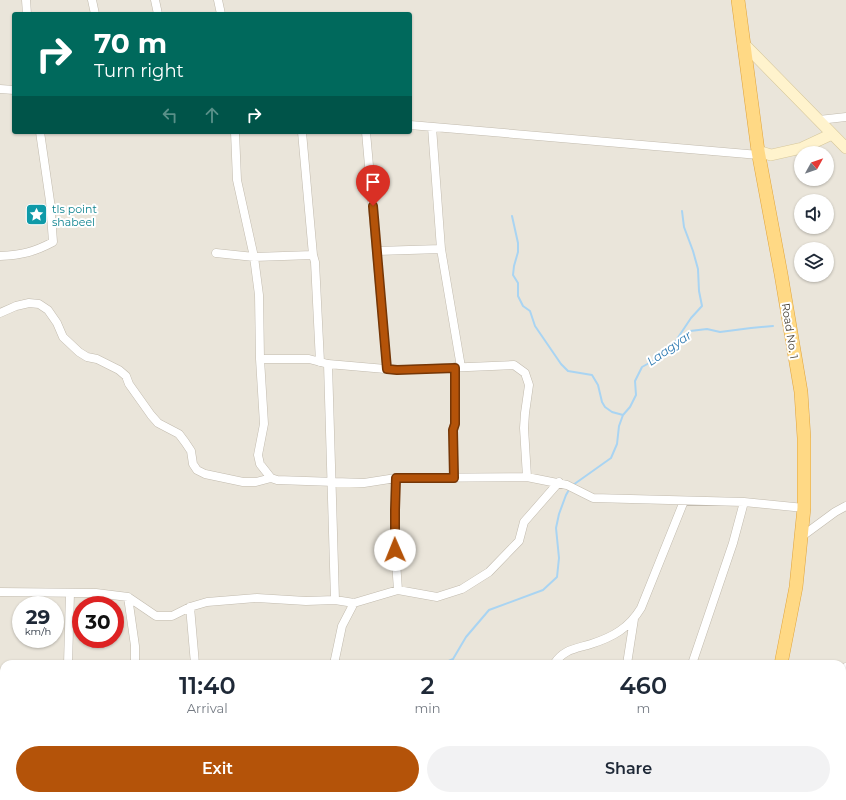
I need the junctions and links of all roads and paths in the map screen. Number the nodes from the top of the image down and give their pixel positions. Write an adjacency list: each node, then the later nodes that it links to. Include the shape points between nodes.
1 (26, 0): 6 (street)
2 (92, 0): 7 (street)
3 (155, 0): 8 (street)
4 (218, 0): 9 (street)
5 (738, 0): 10 (highway, Road No. 1)
6 (27, 12)
7 (95, 12)
8 (158, 12)
9 (221, 12)
10 (743, 43): 14 (main road); 23 (highway, Road No. 1)
11 (0, 88): 12 (street)
12 (12, 90)
13 (846, 117): 14 (street)
14 (819, 120): 21 (main road)
15 (412, 125): 16 (street)
16 (432, 127): 23 (street); 24 (street)
17 (40, 134): 28 (street, via 54,242 35,251)
18 (235, 134): 29 (street, via 237,180)
19 (302, 134): 27 (street)
20 (366, 134): 25 (street)
21 (832, 134): 22 (main road); 23 (main road, via 802,148 771,155)
22 (845, 145)
23 (758, 153): 45 (highway, Road No. 1, via 801,392)
24 (441, 249): 25 (street); 34 (street)
25 (377, 251): 35 (street)
26 (216, 254): 29 (street)
27 (314, 254): 29 (street); 32 (street)
28 (0, 256)
29 (254, 257): 31 (street, via 259,294)
30 (0, 313): 37 (street, via 29,303 39,304 48,310 63,337 79,352 114,367 126,376 129,384 158,423 179,434 191,452 197,470 243,482)
31 (260, 359): 32 (street, via 310,359); 37 (street, via 264,424 258,455 260,464)
32 (320, 362): 33 (street)
33 (328, 364): 35 (street); 40 (street)
34 (458, 367): 35 (street); 36 (street, via 514,365 525,373 529,385 524,428); 39 (street, via 453,430)
35 (387, 369)
36 (527, 477): 39 (street); 41 (street)
37 (271, 478): 40 (street)
38 (396, 478): 39 (street); 40 (street, via 364,483); 47 (street, via 395,550)
39 (454, 478)
40 (330, 481): 51 (street)
41 (559, 482): 42 (street, via 593,498); 47 (street, via 524,522 519,541 489,572 462,589 436,597)
42 (684, 501): 43 (street); 54 (street)
43 (744, 502): 45 (street); 61 (street, via 733,543)
44 (846, 506): 46 (street)
45 (804, 508): 46 (highway, Road No. 1)
46 (801, 537): 62 (highway, Road No. 1, via 796,587)
47 (398, 590): 52 (street)
48 (0, 592): 49 (street)
49 (70, 592): 50 (street); 55 (street)
50 (128, 597): 53 (street, via 156,616 172,616); 56 (street)
51 (335, 600): 52 (street); 53 (street, via 257,598 207,602)
52 (354, 603): 58 (street, via 342,626)
53 (190, 607): 57 (street)
54 (634, 619): 59 (street, via 621,631 592,644 567,651); 60 (street)
55 (68, 660)
56 (135, 660)
57 (196, 660)
58 (335, 660)
59 (556, 660)
60 (628, 660)
61 (693, 660)
62 (782, 660)

